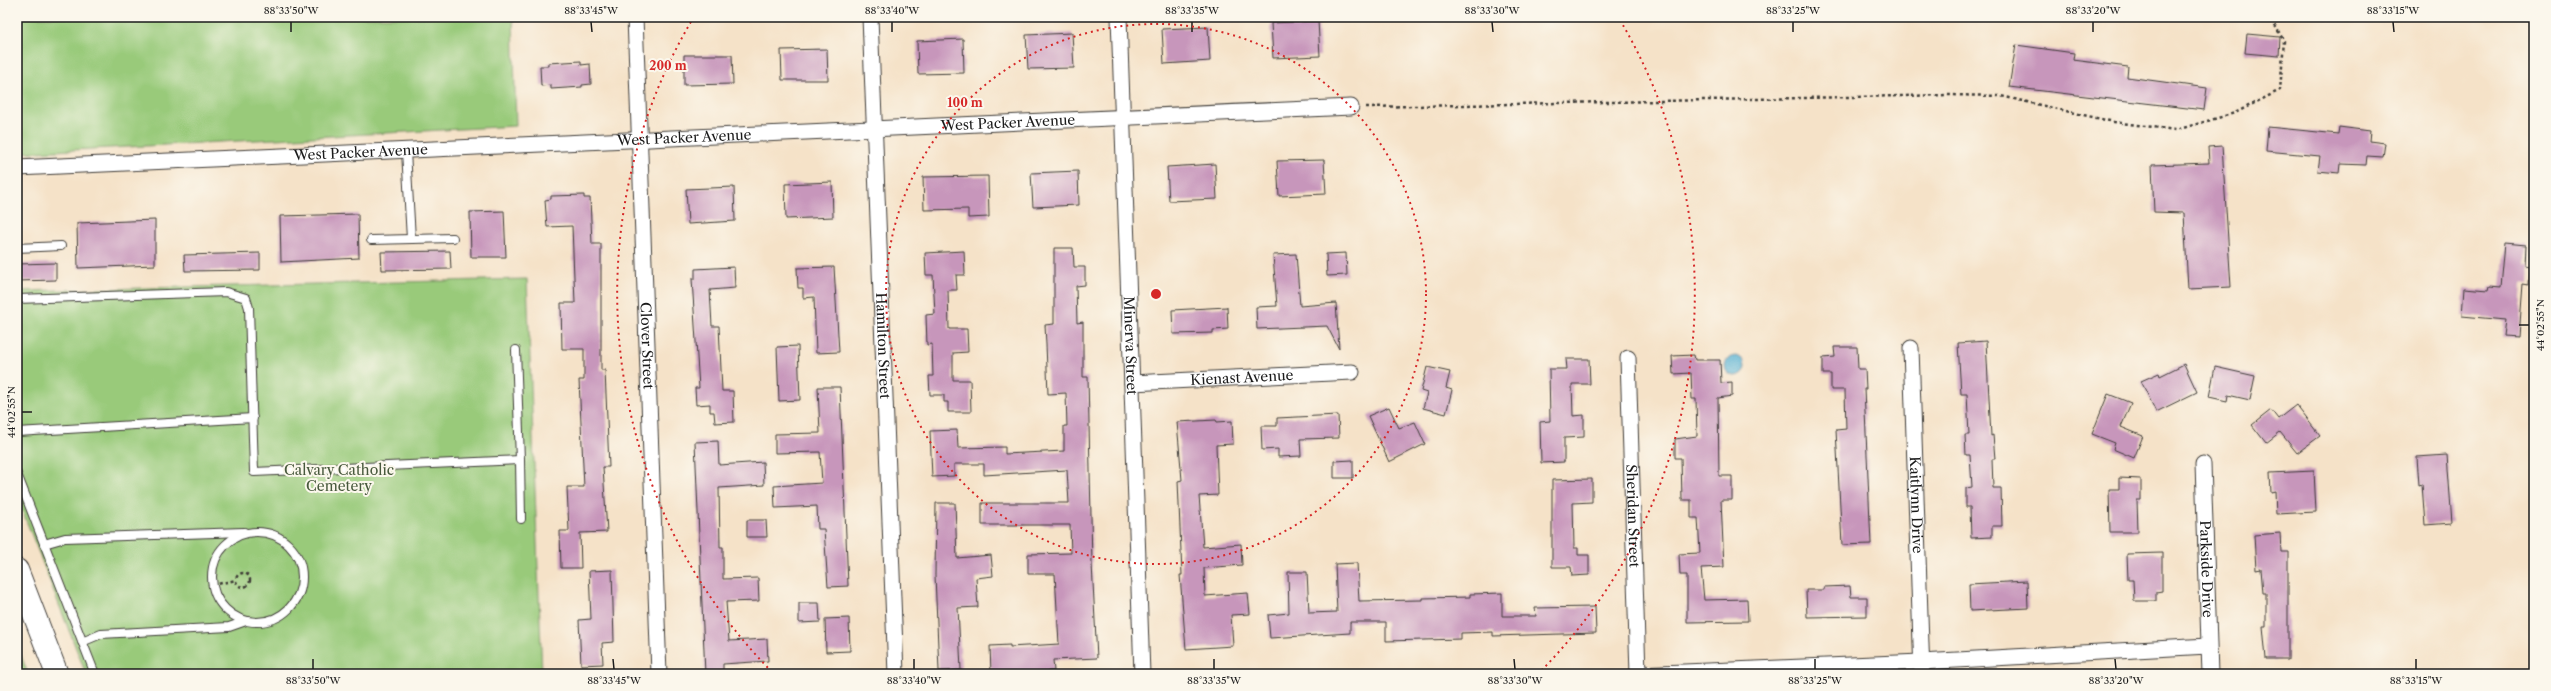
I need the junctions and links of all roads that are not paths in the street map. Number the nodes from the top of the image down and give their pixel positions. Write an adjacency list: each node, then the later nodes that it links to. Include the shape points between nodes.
1 (636, 17): 7 (street, Clover Street)
2 (870, 17): 6 (street, Hamilton Street)
3 (1119, 17): 5 (street, Minerva Street)
4 (1351, 107): 5 (street, West Packer Avenue)
5 (1123, 118): 6 (street, West Packer Avenue); 20 (street, Minerva Street)
6 (875, 130): 7 (street, West Packer Avenue); 37 (street, Hamilton Street)
7 (642, 140): 8 (street, West Packer Avenue); 36 (street, Clover Street)
8 (406, 150): 9 (street, West Packer Avenue); 11 (lane)
9 (17, 168)
10 (453, 238): 11 (lane)
11 (411, 239): 12 (lane)
12 (371, 240)
13 (61, 246): 14 (lane)
14 (17, 248)
15 (17, 299): 21 (lane, via 226,292 246,298 249,308)
16 (1911, 348): 33 (street, Kaitlynn Drive)
17 (516, 350): 23 (lane)
18 (1628, 358): 39 (street, Sheridan Street)
19 (1352, 372): 20 (street, Kienast Avenue)
20 (1132, 383): 38 (street, Minerva Street)
21 (253, 418): 22 (lane); 23 (lane, via 254,472)
22 (17, 432)
23 (520, 460): 26 (lane)
24 (2203, 464): 32 (street, Parkside Drive)
25 (17, 474): 28 (lane)
26 (521, 519)
27 (251, 532): 28 (lane, via 216,531 65,538); 30 (lane, via 236,537 224,546 215,560 212,575 213,585 221,604 232,615); 30 (lane, via 265,532 288,543 301,565 303,577 301,590 286,612 262,622)
28 (44, 544): 31 (lane)
29 (17, 570): 34 (main road)
30 (246, 621): 31 (lane, via 229,627 101,634)
31 (82, 642): 35 (lane)
32 (2208, 646): 33 (street); 40 (street, Parkside Drive)
33 (1922, 668): 39 (street)
34 (57, 674)
35 (95, 674)
36 (659, 674)
37 (896, 674)
38 (1142, 674)
39 (1638, 674)
40 (2210, 674)

